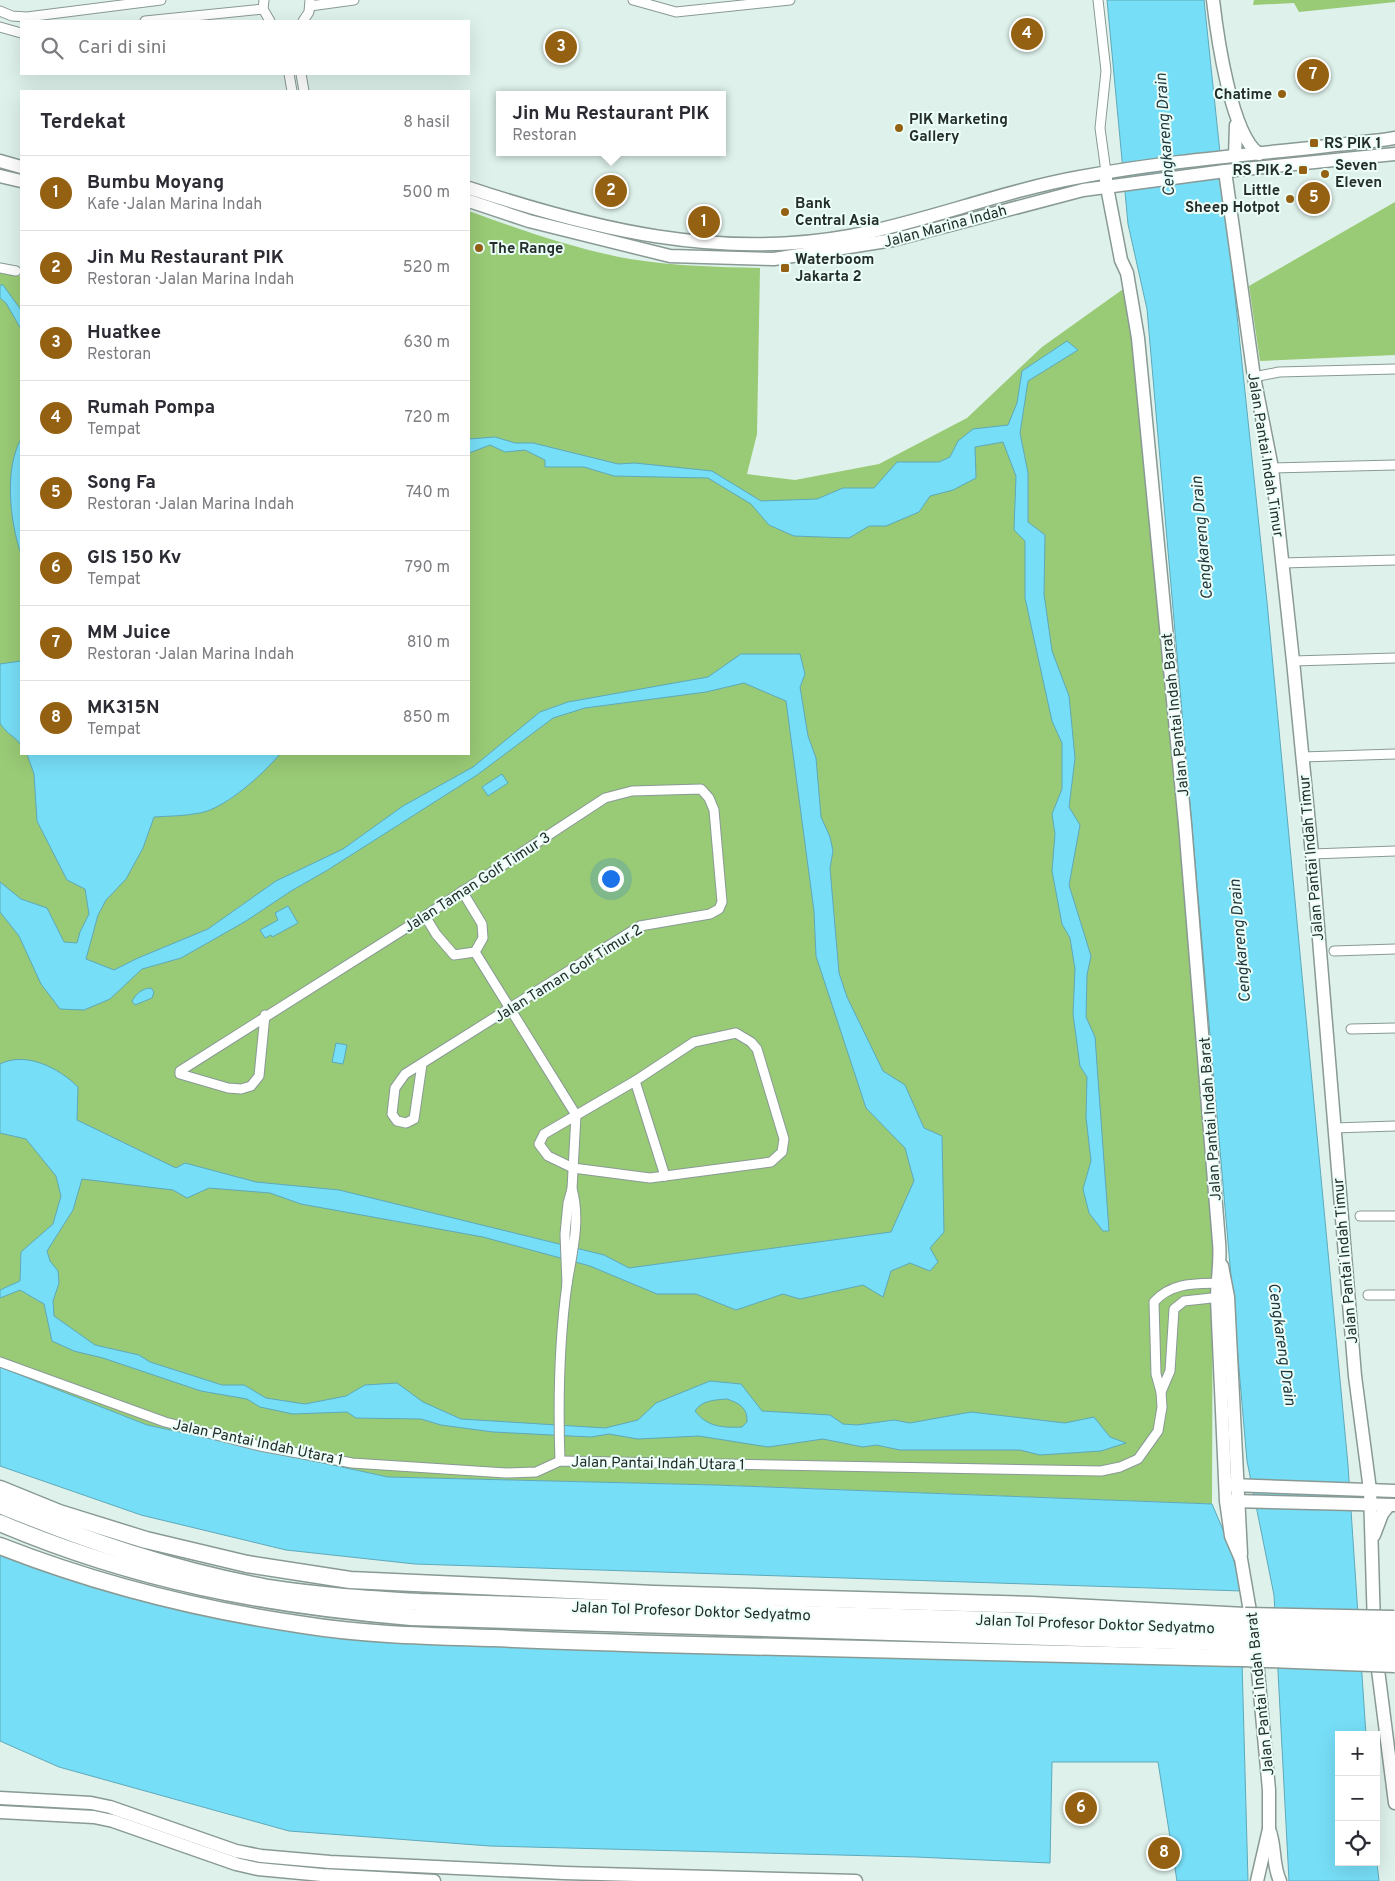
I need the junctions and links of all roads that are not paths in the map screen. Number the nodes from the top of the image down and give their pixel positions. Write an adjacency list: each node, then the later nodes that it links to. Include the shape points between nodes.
1 (80, 0): 10 (street)
2 (161, 0): 10 (street)
3 (354, 0): 8 (street)
4 (632, 0): 5 (street, via 676,12)
5 (790, 0)
6 (1098, 0): 28 (street, via 1106,71 1100,128)
7 (1213, 0): 21 (street)
8 (310, 3): 14 (street)
9 (263, 4): 12 (street); 13 (street)
10 (82, 10): 11 (street, via 27,17)
11 (0, 11)
12 (152, 20)
13 (270, 20)
14 (303, 20)
15 (0, 27): 16 (street)
16 (20, 33)
17 (289, 75): 19 (street)
18 (301, 75): 20 (street)
19 (292, 90)
20 (304, 90)
21 (1237, 117): 23 (street, via 1248,144); 25 (street)
22 (1395, 138): 23 (street, Jalan Marina Indah)
23 (1259, 154): 25 (street, Jalan Marina Indah)
24 (1395, 154): 29 (street, Jalan Marina Indah)
25 (1229, 158): 28 (street, Jalan Marina Indah)
26 (0, 161): 27 (street)
27 (20, 166)
28 (1112, 171): 31 (street, Jalan Marina Indah); 33 (street, Jalan Pantai Indah Barat)
29 (1225, 171): 33 (street, Jalan Marina Indah); 42 (street, Jalan Pantai Indah Timur)
30 (0, 176): 32 (street)
31 (1080, 177): 35 (street, via 1086,182); 37 (street, Jalan Marina Indah)
32 (20, 181)
33 (1113, 185): 35 (street, Jalan Marina Indah); 74 (street, Jalan Pantai Indah Barat, via 1122,260 1139,347 1186,824)
34 (470, 188): 37 (street, Jalan Marina Indah, via 622,231 686,242 808,242)
35 (1083, 190): 38 (street, Jalan Marina Indah)
36 (470, 201): 38 (street, Jalan Marina Indah, via 529,222 670,256 774,259)
37 (889, 226): 38 (street)
38 (893, 240)
39 (0, 268): 40 (street)
40 (16, 271)
41 (1395, 369): 42 (street, via 1279,372)
42 (1254, 377): 44 (street, Jalan Pantai Indah Timur)
43 (1395, 465): 44 (street)
44 (1272, 468): 46 (street, Jalan Pantai Indah Timur)
45 (1395, 560): 46 (street)
46 (1282, 563): 48 (street, Jalan Pantai Indah Timur)
47 (1395, 658): 48 (street)
48 (1293, 661): 50 (street, Jalan Pantai Indah Timur)
49 (1395, 754): 50 (street)
50 (1302, 757): 53 (street, Jalan Pantai Indah Timur)
51 (701, 789): 54 (street, Jalan Taman Golf Timur 3, via 632,791 605,798); 59 (street, Jalan Taman Golf Timur 2, via 714,810 722,902 719,909 710,914 640,926)
52 (1395, 851): 53 (street)
53 (1312, 854): 67 (street, Jalan Pantai Indah Timur)
54 (462, 892): 55 (street, Jalan Taman Golf Timur 3); 58 (street, via 482,924 483,938)
55 (425, 916): 58 (street, via 454,954); 60 (street, Jalan Taman Golf Timur 3)
56 (1395, 949): 57 (street)
57 (1334, 951)
58 (475, 952): 59 (street)
59 (510, 1009): 63 (street, Jalan Taman Golf Timur 2); 65 (street)
60 (265, 1015): 60 (street, Jalan Taman Golf Timur 3, via 259,1076 251,1086 241,1090 228,1088 180,1074)
61 (1395, 1028): 62 (street)
62 (1351, 1030)
63 (422, 1064): 63 (street, Jalan Taman Golf Timur 2, via 406,1074 395,1088 392,1114 397,1121 406,1123 414,1119)
64 (635, 1081): 65 (street); 69 (street); 69 (street, via 694,1042 736,1033 752,1042 757,1049 784,1139 782,1152 771,1162)
65 (576, 1115): 68 (street); 68 (street, via 544,1134 539,1144 548,1156)
66 (1395, 1126): 67 (street)
67 (1334, 1128): 84 (street, Jalan Pantai Indah Timur, via 1355,1376)
68 (572, 1168): 69 (street, via 650,1178); 70 (street)
69 (665, 1176)
70 (572, 1189): 73 (street, via 565,1234); 73 (street, via 576,1202 575,1237)
71 (1360, 1216): 72 (street)
72 (1395, 1216)
73 (568, 1263): 80 (street)
74 (1222, 1283): 77 (street, Jalan Pantai Indah Barat); 79 (street, Jalan Pantai Indah Utara 1, via 1174,1287 1163,1291 1154,1302 1156,1374)
75 (1368, 1295): 76 (street)
76 (1395, 1295)
77 (1223, 1297): 79 (street, Jalan Pantai Indah Utara 1, via 1184,1301 1174,1310 1170,1371); 81 (street, Jalan Pantai Indah Barat); 82 (street, Jalan Pantai Indah Barat)
78 (0, 1362): 80 (street, Jalan Pantai Indah Utara 1, via 165,1422 260,1446 352,1463 506,1473 536,1472)
79 (1161, 1392): 80 (street, Jalan Pantai Indah Utara 1, via 1158,1431 1138,1459 1101,1471)
80 (560, 1461)
81 (1244, 1485): 82 (street); 84 (street); 87 (street, Jalan Pantai Indah Barat)
82 (1225, 1486): 86 (street, Jalan Pantai Indah Barat)
83 (0, 1489): 96 (highway, Jalan Tol Profesor Doktor Sedyatmo, via 59,1513 146,1540 247,1564 350,1580 654,1594 1032,1605)
84 (1370, 1490): 85 (street); 88 (street, Jalan Pantai Indah Timur)
85 (1395, 1491)
86 (1226, 1501): 87 (street); 94 (street, Jalan Pantai Indah Barat, via 1230,1536)
87 (1246, 1501): 88 (street); 94 (street, Jalan Pantai Indah Barat)
88 (1370, 1504): 90 (street); 93 (street, Jalan Pantai Indah Timur)
89 (0, 1505): 96 (highway, Jalan Tol Profesor Doktor Sedyatmo, via 70,1534 160,1563 269,1588 323,1595 420,1602)
90 (1392, 1505): 93 (street, Jalan Pantai Indah Timur, via 1378,1524)
91 (0, 1523): 96 (highway, Jalan Tol Profesor Doktor Sedyatmo, via 165,1579 333,1611 411,1617)
92 (0, 1546): 96 (highway, Jalan Tol Profesor Doktor Sedyatmo, via 46,1564 147,1593 242,1615 306,1626 428,1636 656,1644)
93 (1372, 1547): 100 (street, Jalan Pantai Indah Timur, via 1378,1668)
94 (1241, 1559): 102 (street, Jalan Pantai Indah Barat, via 1249,1593 1265,1734)
95 (1395, 1624): 96 (highway, Jalan Tol Profesor Doktor Sedyatmo, bridge)
96 (1244, 1636): 97 (highway, Jalan Tol Profesor Doktor Sedyatmo, bridge); 98 (highway, Jalan Tol Profesor Doktor Sedyatmo, bridge)
97 (1395, 1648)
98 (1395, 1664)
99 (0, 1798): 103 (street, via 110,1807)
100 (1395, 1803)
101 (0, 1812): 103 (street, via 94,1817 236,1864)
102 (1269, 1829): 104 (street, Jalan Pantai Indah Barat); 105 (street, Jalan Pantai Indah Barat)
103 (270, 1864): 106 (street, via 330,1862); 107 (street, via 322,1875)
104 (1277, 1875)
105 (1259, 1876)
106 (562, 1877): 108 (street)
107 (434, 1881)
108 (806, 1881): 109 (street)
109 (856, 1881)

